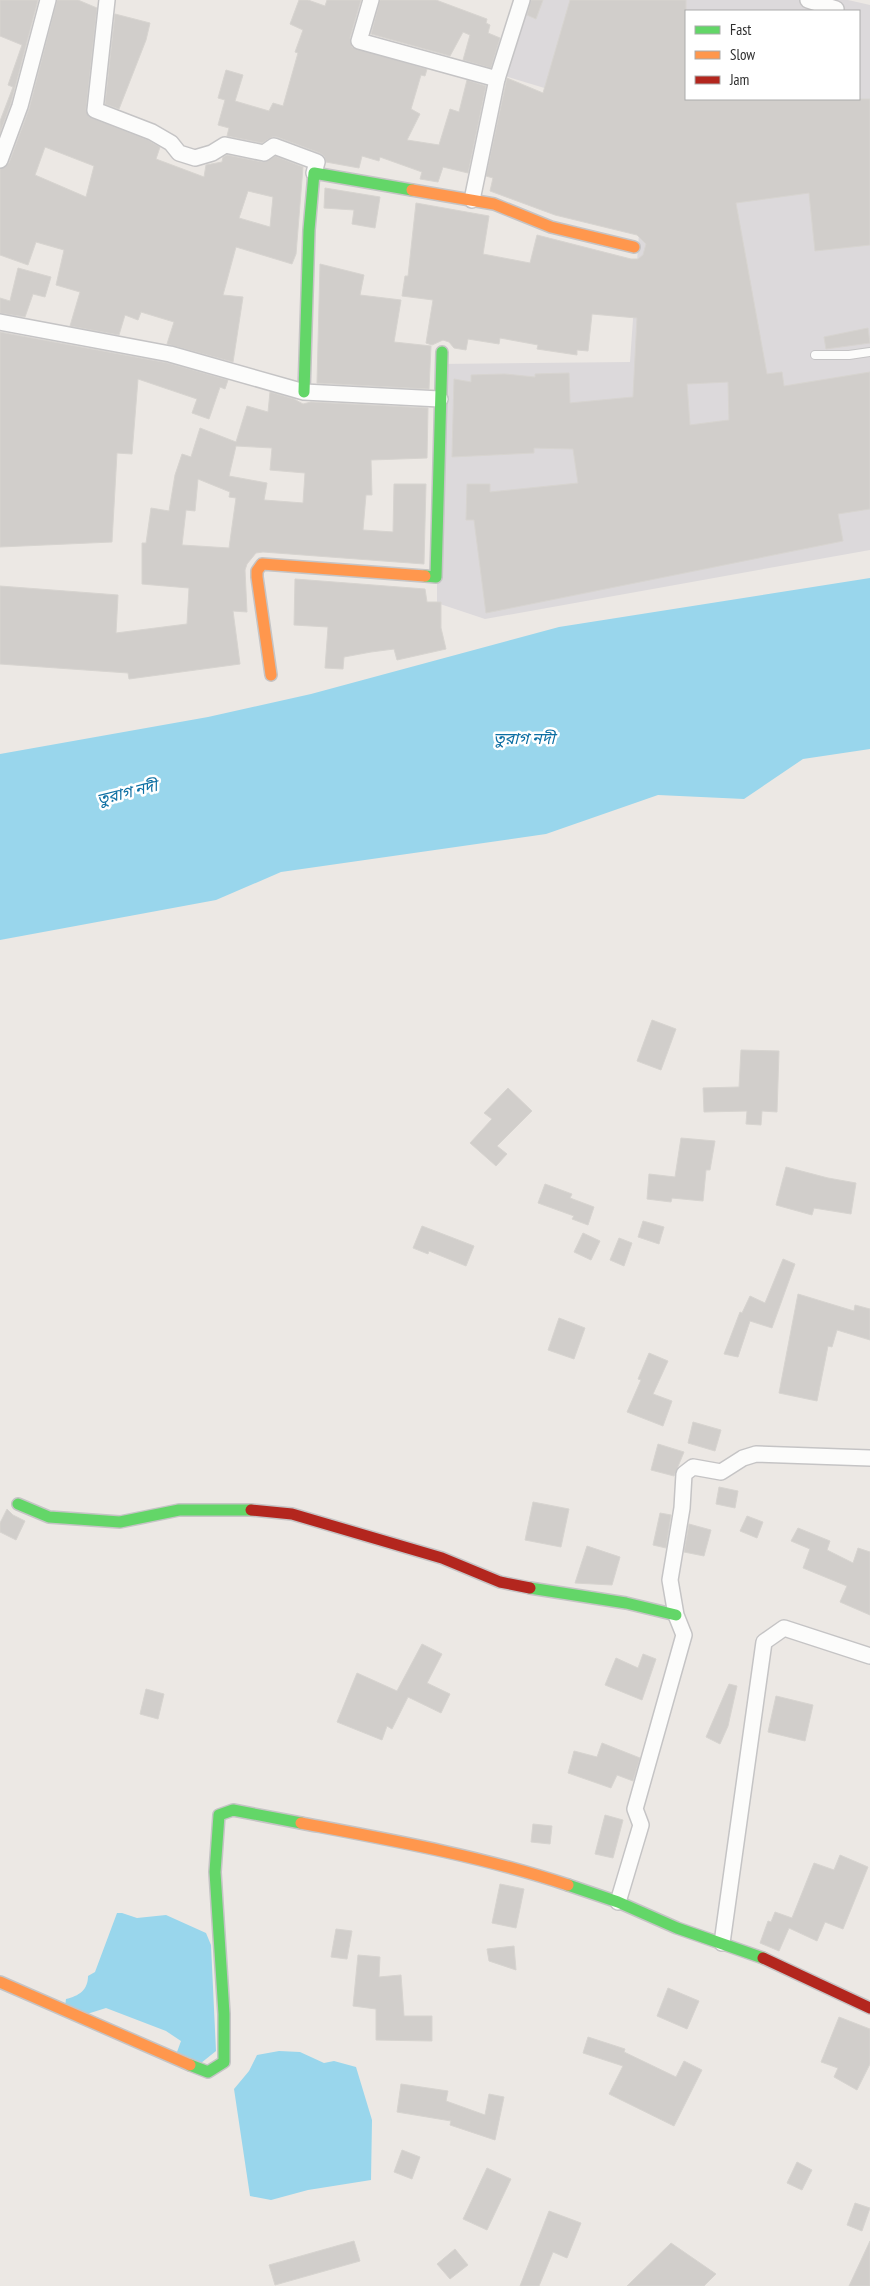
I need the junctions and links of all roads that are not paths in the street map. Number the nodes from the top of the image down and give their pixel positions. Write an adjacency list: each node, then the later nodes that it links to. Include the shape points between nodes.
1 (48, 0): 8 (street, via 20,106)
2 (107, 0): 9 (street, via 95,110 152,132 179,152 195,158 225,145 264,153 274,146 317,162)
3 (371, 0): 7 (street, via 359,41)
4 (522, 0): 7 (street)
5 (808, 0): 6 (street)
6 (836, 9)
7 (497, 79): 10 (street)
8 (0, 160)
9 (314, 173): 10 (street); 16 (street)
10 (472, 200): 11 (street, via 494,204 551,227)
11 (634, 247)
12 (0, 322): 16 (street, via 170,354)
13 (442, 352): 17 (street)
14 (870, 352): 15 (lane)
15 (815, 355)
16 (304, 392): 17 (street)
17 (440, 399): 18 (street, via 436,577 262,564 257,577)
18 (271, 675)
19 (870, 1458): 21 (street, via 756,1454 721,1472 693,1467 684,1474 670,1580)
20 (18, 1504): 21 (street, via 49,1517 120,1522 179,1510 292,1514 442,1558 500,1582 626,1603)
21 (676, 1615): 23 (street, via 684,1635 635,1809 641,1825)
22 (870, 1656): 24 (street, via 784,1628 764,1642)
23 (618, 1902): 24 (street, via 677,1928); 25 (street, via 512,1867 418,1844 233,1810 219,1815 214,1872 224,2014 224,2062 208,2072)
24 (722, 1943): 26 (street, via 755,1954)
25 (0, 1982)
26 (870, 2008)

